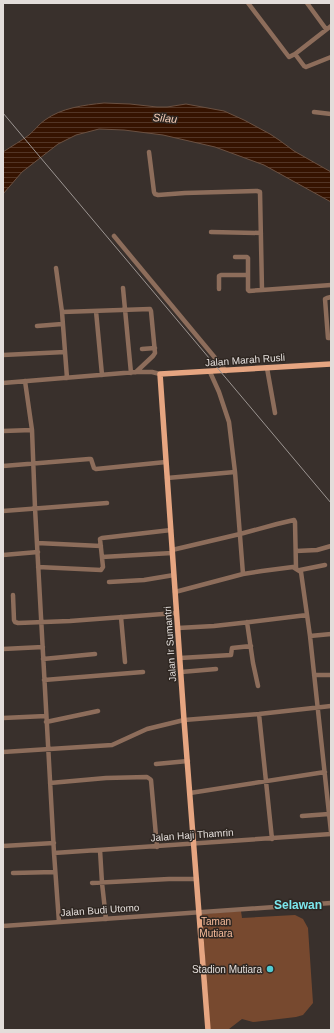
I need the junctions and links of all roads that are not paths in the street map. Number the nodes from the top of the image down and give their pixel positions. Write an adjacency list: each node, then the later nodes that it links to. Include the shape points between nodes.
1 (248, 3): 5 (street, via 288,56)
2 (307, 3): 4 (street)
3 (331, 26): 4 (street)
4 (326, 29): 5 (street)
5 (295, 54): 6 (street, via 306,67)
6 (331, 57)
7 (314, 112): 8 (street)
8 (331, 114)
9 (149, 152): 11 (street, via 155,194 260,192)
10 (210, 232): 11 (street)
11 (261, 232): 19 (street)
12 (114, 236): 33 (street)
13 (235, 257): 15 (street, via 248,258)
14 (56, 268): 23 (street)
15 (248, 275): 18 (street, via 221,275); 19 (street, via 249,291)
16 (331, 285): 19 (street)
17 (123, 288): 21 (street)
18 (219, 289)
19 (262, 290)
20 (331, 297): 26 (street, via 325,299 328,338)
21 (125, 309): 22 (street); 27 (street, via 151,310); 35 (street)
22 (96, 311): 23 (street); 37 (street)
23 (62, 312): 24 (street)
24 (62, 324): 25 (street); 29 (street)
25 (37, 326)
26 (331, 338)
27 (155, 348): 28 (street); 35 (street, via 154,355)
28 (142, 349)
29 (65, 352): 30 (street); 38 (street)
30 (3, 355)
31 (331, 364): 32 (main road, Jalan Marah Rusli)
32 (267, 368): 33 (main road, Jalan Marah Rusli); 41 (street)
33 (226, 371): 34 (main road, Jalan Marah Rusli)
34 (210, 372): 36 (main road, Jalan Marah Rusli); 47 (street, via 229,422)
35 (133, 373): 36 (street); 37 (street)
36 (160, 374): 44 (main road, Jalan Ir Sumantri)
37 (102, 375): 38 (street)
38 (67, 378): 39 (street)
39 (25, 381): 40 (street); 42 (street)
40 (3, 383)
41 (275, 413)
42 (32, 430): 43 (street); 45 (street)
43 (3, 431)
44 (166, 462): 45 (street, via 96,469 91,459); 48 (main road, Jalan Ir Sumantri)
45 (33, 464): 46 (street); 50 (street)
46 (3, 466)
47 (235, 472): 48 (street); 53 (street)
48 (167, 478): 52 (main road, Jalan Ir Sumantri)
49 (107, 503): 50 (street)
50 (34, 508): 51 (street); 54 (street)
51 (3, 511)
52 (171, 530): 55 (street, via 102,538); 57 (main road, Jalan Ir Sumantri)
53 (240, 534): 57 (street); 58 (street, via 294,520); 66 (street)
54 (37, 543): 55 (street); 59 (street)
55 (101, 546): 61 (street)
56 (331, 546): 58 (street)
57 (172, 551): 61 (street); 65 (main road, Jalan Ir Sumantri)
58 (296, 551): 64 (street)
59 (38, 552): 60 (street); 63 (street)
60 (3, 555)
61 (102, 558): 63 (street, via 101,570)
62 (324, 565): 64 (street)
63 (38, 567): 74 (street)
64 (298, 569): 66 (street); 71 (street, via 302,575)
65 (174, 574): 67 (street, via 144,580); 68 (main road, Jalan Ir Sumantri)
66 (243, 574): 68 (street)
67 (108, 582)
68 (175, 592): 70 (main road, Jalan Ir Sumantri)
69 (13, 595): 74 (street, via 15,622)
70 (176, 613): 72 (street); 75 (main road, Jalan Ir Sumantri)
71 (307, 615): 73 (street); 77 (street)
72 (121, 617): 74 (street); 84 (street)
73 (247, 622): 75 (street); 78 (street)
74 (41, 623): 79 (street)
75 (178, 628): 82 (main road, Jalan Ir Sumantri)
76 (331, 634): 77 (street)
77 (310, 636): 88 (street)
78 (251, 646): 82 (street, via 232,648 231,655); 91 (street)
79 (43, 647): 80 (street); 83 (street)
80 (3, 649)
81 (95, 654): 83 (street)
82 (180, 658): 87 (main road, Jalan Ir Sumantri)
83 (43, 659): 90 (street)
84 (125, 662)
85 (216, 669): 87 (street)
86 (143, 672): 90 (street)
87 (181, 672): 98 (main road, Jalan Ir Sumantri)
88 (314, 675): 89 (street); 93 (street)
89 (331, 675)
90 (44, 680): 96 (street)
91 (258, 686)
92 (331, 706): 93 (street)
93 (317, 707): 95 (street); 104 (street)
94 (98, 712): 99 (street)
95 (260, 714): 98 (street); 105 (street)
96 (46, 716): 97 (street); 99 (street)
97 (3, 718)
98 (184, 720): 100 (street, via 149,728 112,745); 102 (main road, Jalan Ir Sumantri)
99 (46, 722): 100 (street)
100 (48, 749): 101 (street); 106 (street)
101 (3, 752)
102 (188, 761): 103 (street); 107 (main road, Jalan Ir Sumantri)
103 (156, 764)
104 (325, 772): 105 (street); 108 (street)
105 (267, 781): 107 (street); 112 (street)
106 (50, 784): 113 (street); 116 (street, via 106,778 149,778)
107 (190, 793): 114 (main road, Jalan Ir Sumantri)
108 (330, 801): 109 (street)
109 (330, 814): 110 (street); 111 (street)
110 (302, 816)
111 (331, 833): 112 (street, Jalan Haji Thamrin)
112 (272, 839): 114 (street, Jalan Haji Thamrin)
113 (54, 843): 115 (street); 118 (street)
114 (194, 844): 116 (street, Jalan Haji Thamrin); 121 (main road, Jalan Ir Sumantri)
115 (3, 846)
116 (157, 847): 117 (street, Jalan Haji Thamrin)
117 (100, 850): 118 (street, Jalan Haji Thamrin); 123 (street)
118 (54, 853): 119 (street)
119 (55, 872): 120 (street); 127 (street)
120 (13, 873)
121 (197, 879): 123 (street); 125 (main road, Jalan Ir Sumantri)
122 (92, 883): 123 (street)
123 (102, 883): 126 (street)
124 (331, 903): 125 (street, Jalan Budi Utomo)
125 (199, 913): 126 (street, Jalan Budi Utomo); 129 (main road, Jalan Ir Sumantri)
126 (106, 919): 127 (street, Jalan Budi Utomo)
127 (59, 922): 128 (street, Jalan Budi Utomo)
128 (3, 926)
129 (208, 1030)

